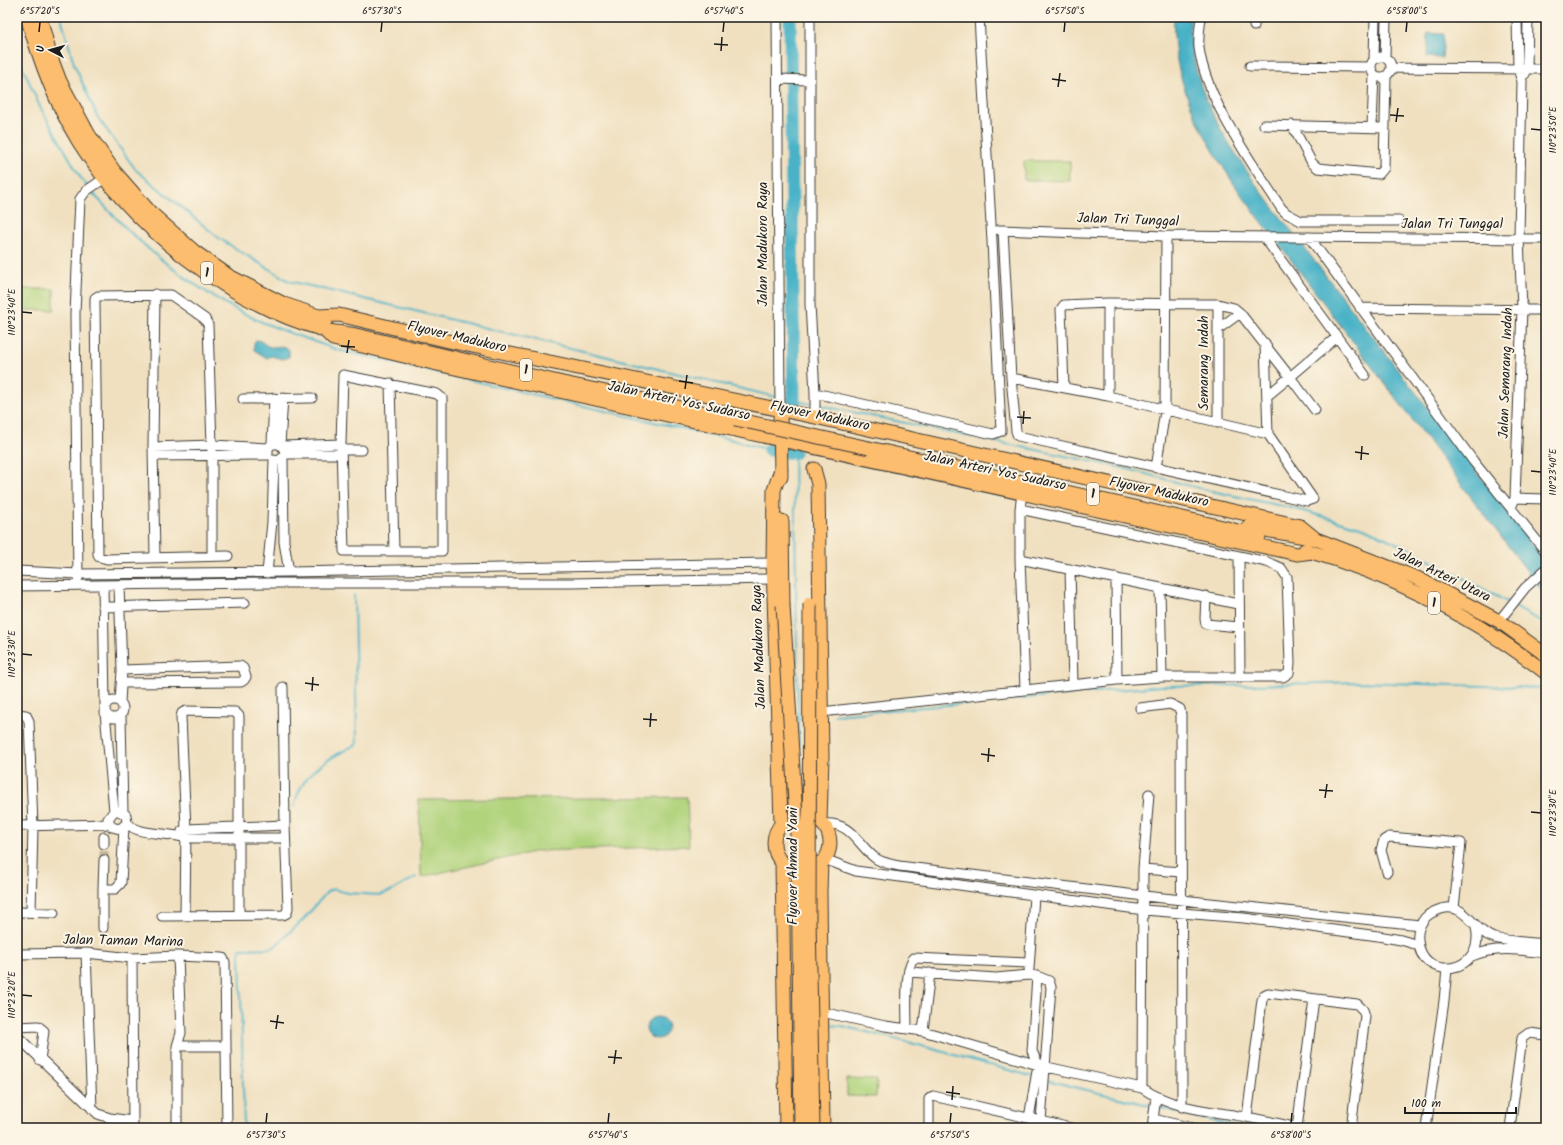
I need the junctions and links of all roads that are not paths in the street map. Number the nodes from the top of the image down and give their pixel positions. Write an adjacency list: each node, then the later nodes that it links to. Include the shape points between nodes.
1 (27, 17): 24 (highway, 1, via 39,58 61,109)
2 (40, 17): 41 (highway, 1, via 60,81 89,135 114,170 150,212 195,252 229,276 284,304)
3 (777, 17): 18 (street, Jalan Madukoro Raya)
4 (810, 17): 19 (street)
5 (979, 17): 26 (street)
6 (1201, 17): 25 (street, via 1199,46 1204,71 1248,158 1281,208 1301,221)
7 (1375, 17): 13 (street)
8 (1386, 17): 11 (street)
9 (1517, 17): 15 (street)
10 (1528, 17): 15 (street)
11 (1386, 58): 13 (street, via 1378,58); 14 (street)
12 (1250, 66): 13 (street)
13 (1373, 67): 17 (street, via 1381,78); 22 (street)
14 (1392, 68): 15 (street); 17 (street)
15 (1522, 69): 16 (street); 31 (street, Jalan Semarang Indah)
16 (1546, 69)
17 (1386, 77): 23 (street)
18 (780, 79): 19 (street); 57 (street, Jalan Madukoro Raya)
19 (806, 79): 51 (street, via 810,304)
20 (1264, 125): 21 (street)
21 (1292, 125): 22 (street); 23 (street, via 1312,163 1318,168 1379,174 1384,168)
22 (1372, 127): 23 (street)
23 (1384, 128)
24 (101, 180): 43 (highway, 1, via 173,246 209,274 266,307); 101 (street, via 80,198 75,314)
25 (1399, 221)
26 (991, 229): 27 (street, Jalan Tri Tunggal); 51 (street, via 1002,427 1000,432 993,434)
27 (1004, 230): 28 (street, Jalan Tri Tunggal); 48 (street)
28 (1166, 236): 29 (street, Jalan Tri Tunggal); 35 (street)
29 (1266, 236): 30 (street, Jalan Tri Tunggal); 44 (street)
30 (1309, 237): 31 (street, Jalan Tri Tunggal); 37 (street)
31 (1519, 238): 32 (street, Jalan Tri Tunggal); 38 (street, Jalan Semarang Indah)
32 (1546, 239)
33 (154, 294): 65 (street, via 171,295 204,319 208,325); 67 (street); 92 (street, via 101,295 96,298 95,304 98,554 99,557 107,559)
34 (1108, 303): 35 (street); 50 (street, via 1065,304 1062,307); 52 (street)
35 (1165, 304): 36 (street); 59 (street)
36 (1218, 304): 40 (street, via 1234,308); 42 (street, Semarang Indah)
37 (1360, 308): 38 (street); 80 (street)
38 (1522, 308): 39 (street); 78 (street, Jalan Semarang Indah)
39 (1546, 310)
40 (1240, 313): 42 (street); 45 (street)
41 (319, 316): 57 (highway, via 339,315 453,342); 61 (highway, Flyover Madukoro / 1, via 357,330)
42 (1218, 329): 62 (street, Semarang Indah)
43 (324, 330): 61 (highway, Flyover Madukoro / 1, via 356,334 563,383); 64 (highway, Jalan Arteri Yos Sudarso, via 333,339 430,363)
44 (1337, 337): 46 (street); 47 (street)
45 (1264, 343): 47 (street); 53 (street)
46 (1365, 375)
47 (1290, 377): 53 (street); 58 (street)
48 (1011, 378): 50 (street); 75 (street, via 1018,436)
49 (390, 383): 69 (street, via 344,375); 87 (street); 87 (street, via 437,394 443,401 443,549)
50 (1064, 387): 52 (street)
51 (815, 394): 60 (street)
52 (1108, 396): 59 (street)
53 (1267, 396): 63 (street)
54 (278, 398): 55 (street); 56 (street); 71 (street)
55 (312, 398)
56 (243, 399)
57 (780, 405): 60 (highway); 64 (highway, Jalan Madukoro Raya)
58 (1315, 410)
59 (1165, 411): 62 (street); 75 (street)
60 (815, 413): 68 (highway); 84 (highway, via 1300,526)
61 (736, 417): 66 (highway, Flyover Madukoro / 1, bridge)
62 (1218, 423): 63 (street)
63 (1268, 434): 75 (street, via 1312,500 1306,502)
64 (780, 440): 68 (highway, Jalan Arteri Yos Sudarso); 74 (highway, Jalan Madukoro Raya)
65 (212, 445): 67 (street); 71 (street); 72 (street)
66 (870, 446): 84 (highway, Flyover Madukoro / 1, via 1224,522); 88 (highway, Flyover Madukoro / 1, via 1223,527)
67 (153, 447): 73 (street)
68 (814, 447): 76 (highway); 77 (highway, Jalan Arteri Yos Sudarso)
69 (341, 449): 70 (street); 71 (street); 87 (street, via 344,551)
70 (362, 450)
71 (276, 451): 72 (street); 82 (street); 83 (street)
72 (211, 455): 73 (street); 90 (street)
73 (153, 456): 92 (street)
74 (781, 467): 95 (highway, Jalan Madukoro Raya, via 774,490); 112 (highway, Jalan Madukoro Raya)
75 (1156, 468)
76 (814, 469): 132 (highway, via 818,484); 211 (highway, Flyover Ahmad Yani, bridge, via 810,604 809,917)
77 (1022, 493): 81 (street); 88 (highway, Jalan Arteri Yos Sudarso, via 1298,554)
78 (1515, 498): 79 (street); 80 (street, Jalan Semarang Indah)
79 (1546, 499)
80 (1511, 508): 89 (street)
81 (1020, 509): 93 (street); 94 (street)
82 (283, 521): 83 (street); 85 (street)
83 (272, 522): 86 (street)
84 (1316, 539): 115 (highway, Jalan Arteri Utara / 1, via 1417,578)
85 (284, 543): 86 (street); 99 (street)
86 (271, 544): 100 (street)
87 (394, 552)
88 (1312, 552): 119 (highway, Jalan Arteri Utara / 1, via 1382,576 1452,612 1512,647)
89 (1546, 552)
90 (212, 556): 91 (street); 92 (street)
91 (228, 556)
92 (155, 557)
93 (1239, 557): 111 (street); 120 (street, via 1276,565 1286,574 1290,663 1289,673 1283,677)
94 (1020, 559): 96 (street); 126 (street)
95 (773, 563): 99 (street); 103 (highway, Jalan Madukoro Raya)
96 (1070, 569): 102 (street); 124 (street)
97 (1546, 569): 115 (street, via 1524,588)
98 (17, 571): 101 (street)
99 (288, 572): 100 (street)
100 (267, 573): 101 (street)
101 (79, 574): 104 (street)
102 (1116, 578): 108 (street); 122 (street)
103 (773, 579): 106 (street, via 566,583); 136 (highway, Jalan Madukoro Raya)
104 (78, 585): 105 (street); 107 (street)
105 (103, 585): 106 (street); 114 (street)
106 (120, 585): 113 (street)
107 (17, 586)
108 (1160, 588): 109 (street); 121 (street)
109 (1206, 596): 111 (street); 116 (street, via 1206,624)
110 (245, 603): 113 (street)
111 (1238, 604): 116 (street)
112 (783, 605): 210 (highway, Flyover Ahmad Yani, bridge, via 798,851)
113 (119, 607): 114 (street); 118 (street)
114 (103, 608): 129 (street)
115 (1502, 617): 117 (highway, Jalan Arteri Utara / 1)
116 (1239, 627): 120 (street)
117 (1546, 654)
118 (122, 670): 123 (street); 123 (street, via 240,666 246,677 241,682)
119 (1546, 673)
120 (1240, 676): 121 (street)
121 (1162, 677): 122 (street)
122 (1117, 680): 124 (street)
123 (122, 683): 127 (street)
124 (1073, 684): 126 (street)
125 (284, 687): 139 (street)
126 (1025, 689): 132 (street)
127 (120, 702): 129 (street, via 110,700); 131 (street, via 123,709)
128 (1140, 708): 150 (street, via 1170,704 1176,706 1180,712)
129 (105, 709): 131 (street, via 110,718); 134 (street)
130 (17, 714): 141 (street, via 26,715 29,721)
131 (121, 716): 134 (street)
132 (821, 718): 135 (highway)
133 (1149, 794): 149 (street)
134 (119, 812): 137 (street, via 108,819); 138 (street, via 127,819)
135 (818, 821): 136 (highway, bridge, via 796,815); 148 (highway, via 828,832 830,842 828,851); 154 (street, via 843,826 876,858 892,865)
136 (781, 823): 147 (highway, via 774,842 777,856)
137 (110, 824): 138 (street, via 116,829); 141 (street)
138 (125, 825): 143 (street, via 140,830); 152 (street, via 121,883 116,889)
139 (285, 825): 142 (street); 145 (street)
140 (17, 826): 141 (street)
141 (33, 826): 160 (street)
142 (238, 827): 143 (street); 143 (street, via 238,715 235,712 186,711 181,717); 144 (street)
143 (186, 833): 144 (street); 165 (street)
144 (238, 838): 145 (street); 163 (street)
145 (286, 838): 163 (street, via 287,913)
146 (104, 860): 152 (street)
147 (782, 862): 148 (highway, bridge, via 794,870 803,871); 186 (highway)
148 (819, 864): 153 (street); 187 (highway)
149 (1143, 869): 150 (street); 154 (street)
150 (1181, 872): 155 (street)
151 (1387, 872): 157 (street, via 1381,850 1384,840 1389,837 1461,843)
152 (103, 889): 169 (street)
153 (1034, 896): 158 (street); 179 (street)
154 (1144, 896): 155 (street); 158 (street)
155 (1181, 899): 156 (street); 162 (street)
156 (1245, 906): 166 (street); 167 (street)
157 (1454, 908): 167 (street, via 1434,911); 168 (street, via 1471,918)
158 (1144, 910): 162 (street); 198 (street)
159 (17, 912): 160 (street)
160 (31, 912): 161 (street)
161 (54, 913)
162 (1181, 913): 166 (street); 200 (street)
163 (240, 915): 165 (street)
164 (162, 916): 165 (street)
165 (185, 916)
166 (1244, 918): 171 (street, via 1378,936)
167 (1420, 925): 171 (street, via 1417,935)
168 (1476, 927): 170 (street, via 1493,938); 176 (street, via 1477,947)
169 (103, 928)
170 (1546, 944)
171 (1418, 946): 180 (street, via 1428,962)
172 (86, 953): 173 (street, Jalan Taman Marina); 177 (street, Jalan Taman Marina); 201 (street)
173 (17, 954)
174 (1546, 954): 176 (street, via 1496,949)
175 (178, 956): 177 (street, Jalan Taman Marina); 193 (street, via 181,1033); 194 (street, Jalan Taman Marina, via 221,957 225,962)
176 (1472, 956): 180 (street, via 1461,965)
177 (132, 958): 206 (street)
178 (959, 961): 179 (street); 181 (street, via 914,958); 184 (street)
179 (1029, 963): 183 (street)
180 (1447, 969): 218 (street)
181 (910, 972): 182 (street); 189 (street)
182 (930, 973): 184 (street); 190 (street)
183 (1033, 975): 184 (street); 196 (street, via 1032,1051); 196 (street, via 1047,980 1052,987)
184 (959, 977)
185 (1314, 999): 203 (street, via 1268,993 1264,995); 216 (street); 217 (street, via 1358,1004 1363,1010)
186 (790, 1010): 187 (highway, bridge); 209 (highway)
187 (819, 1013): 189 (street); 212 (highway, via 822,1031)
188 (17, 1027): 195 (street, via 38,1026 44,1031)
189 (907, 1028): 190 (street)
190 (923, 1031): 196 (street)
191 (1546, 1035): 219 (street, via 1529,1033 1522,1038)
192 (17, 1036): 195 (street)
193 (177, 1046): 194 (street); 207 (street)
194 (226, 1046): 208 (street)
195 (40, 1060): 201 (street)
196 (1042, 1066): 197 (street); 198 (street)
197 (1040, 1081): 202 (street); 204 (street)
198 (1142, 1088): 199 (street)
199 (1155, 1101): 200 (street); 205 (street)
200 (1182, 1107): 203 (street)
201 (92, 1109): 206 (street, via 103,1117)
202 (1029, 1118): 204 (street); 213 (street, via 932,1096 929,1099)
203 (1247, 1118): 216 (street)
204 (1041, 1121): 214 (street)
205 (1153, 1121): 215 (street)
206 (133, 1125)
207 (177, 1128)
208 (227, 1128)
209 (786, 1128)
210 (801, 1128)
211 (812, 1128)
212 (823, 1128)
213 (929, 1128)
214 (1071, 1128)
215 (1193, 1128)
216 (1297, 1128)
217 (1351, 1128)
218 (1426, 1128)
219 (1510, 1128)

